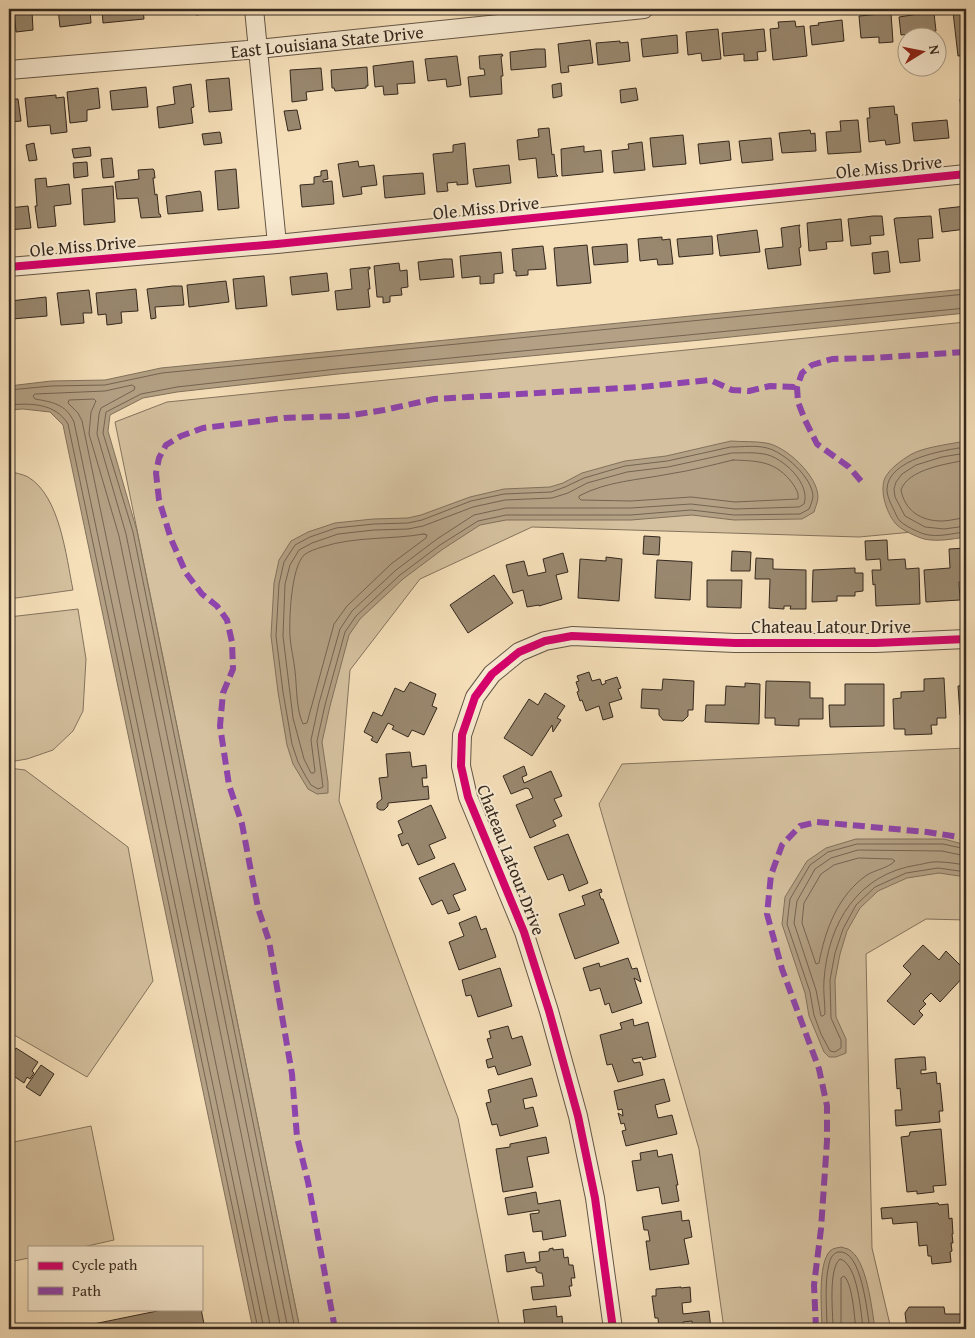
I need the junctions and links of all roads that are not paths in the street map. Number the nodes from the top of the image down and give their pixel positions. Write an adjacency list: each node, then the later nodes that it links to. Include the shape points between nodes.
1 (254, 9): 3 (street)
2 (644, 9): 3 (street, East Louisiana State Drive)
3 (258, 49): 4 (street, East Louisiana State Drive); 6 (street)
4 (9, 70)
5 (966, 174): 6 (street, Ole Miss Drive)
6 (277, 244): 7 (street, Ole Miss Drive)
7 (9, 267)
8 (966, 639): 9 (street, Chateau Latour Drive, via 876,644 572,636 518,652 492,674 475,697 462,735 461,766 468,797 524,932 578,1116 595,1198)
9 (613, 1329)

